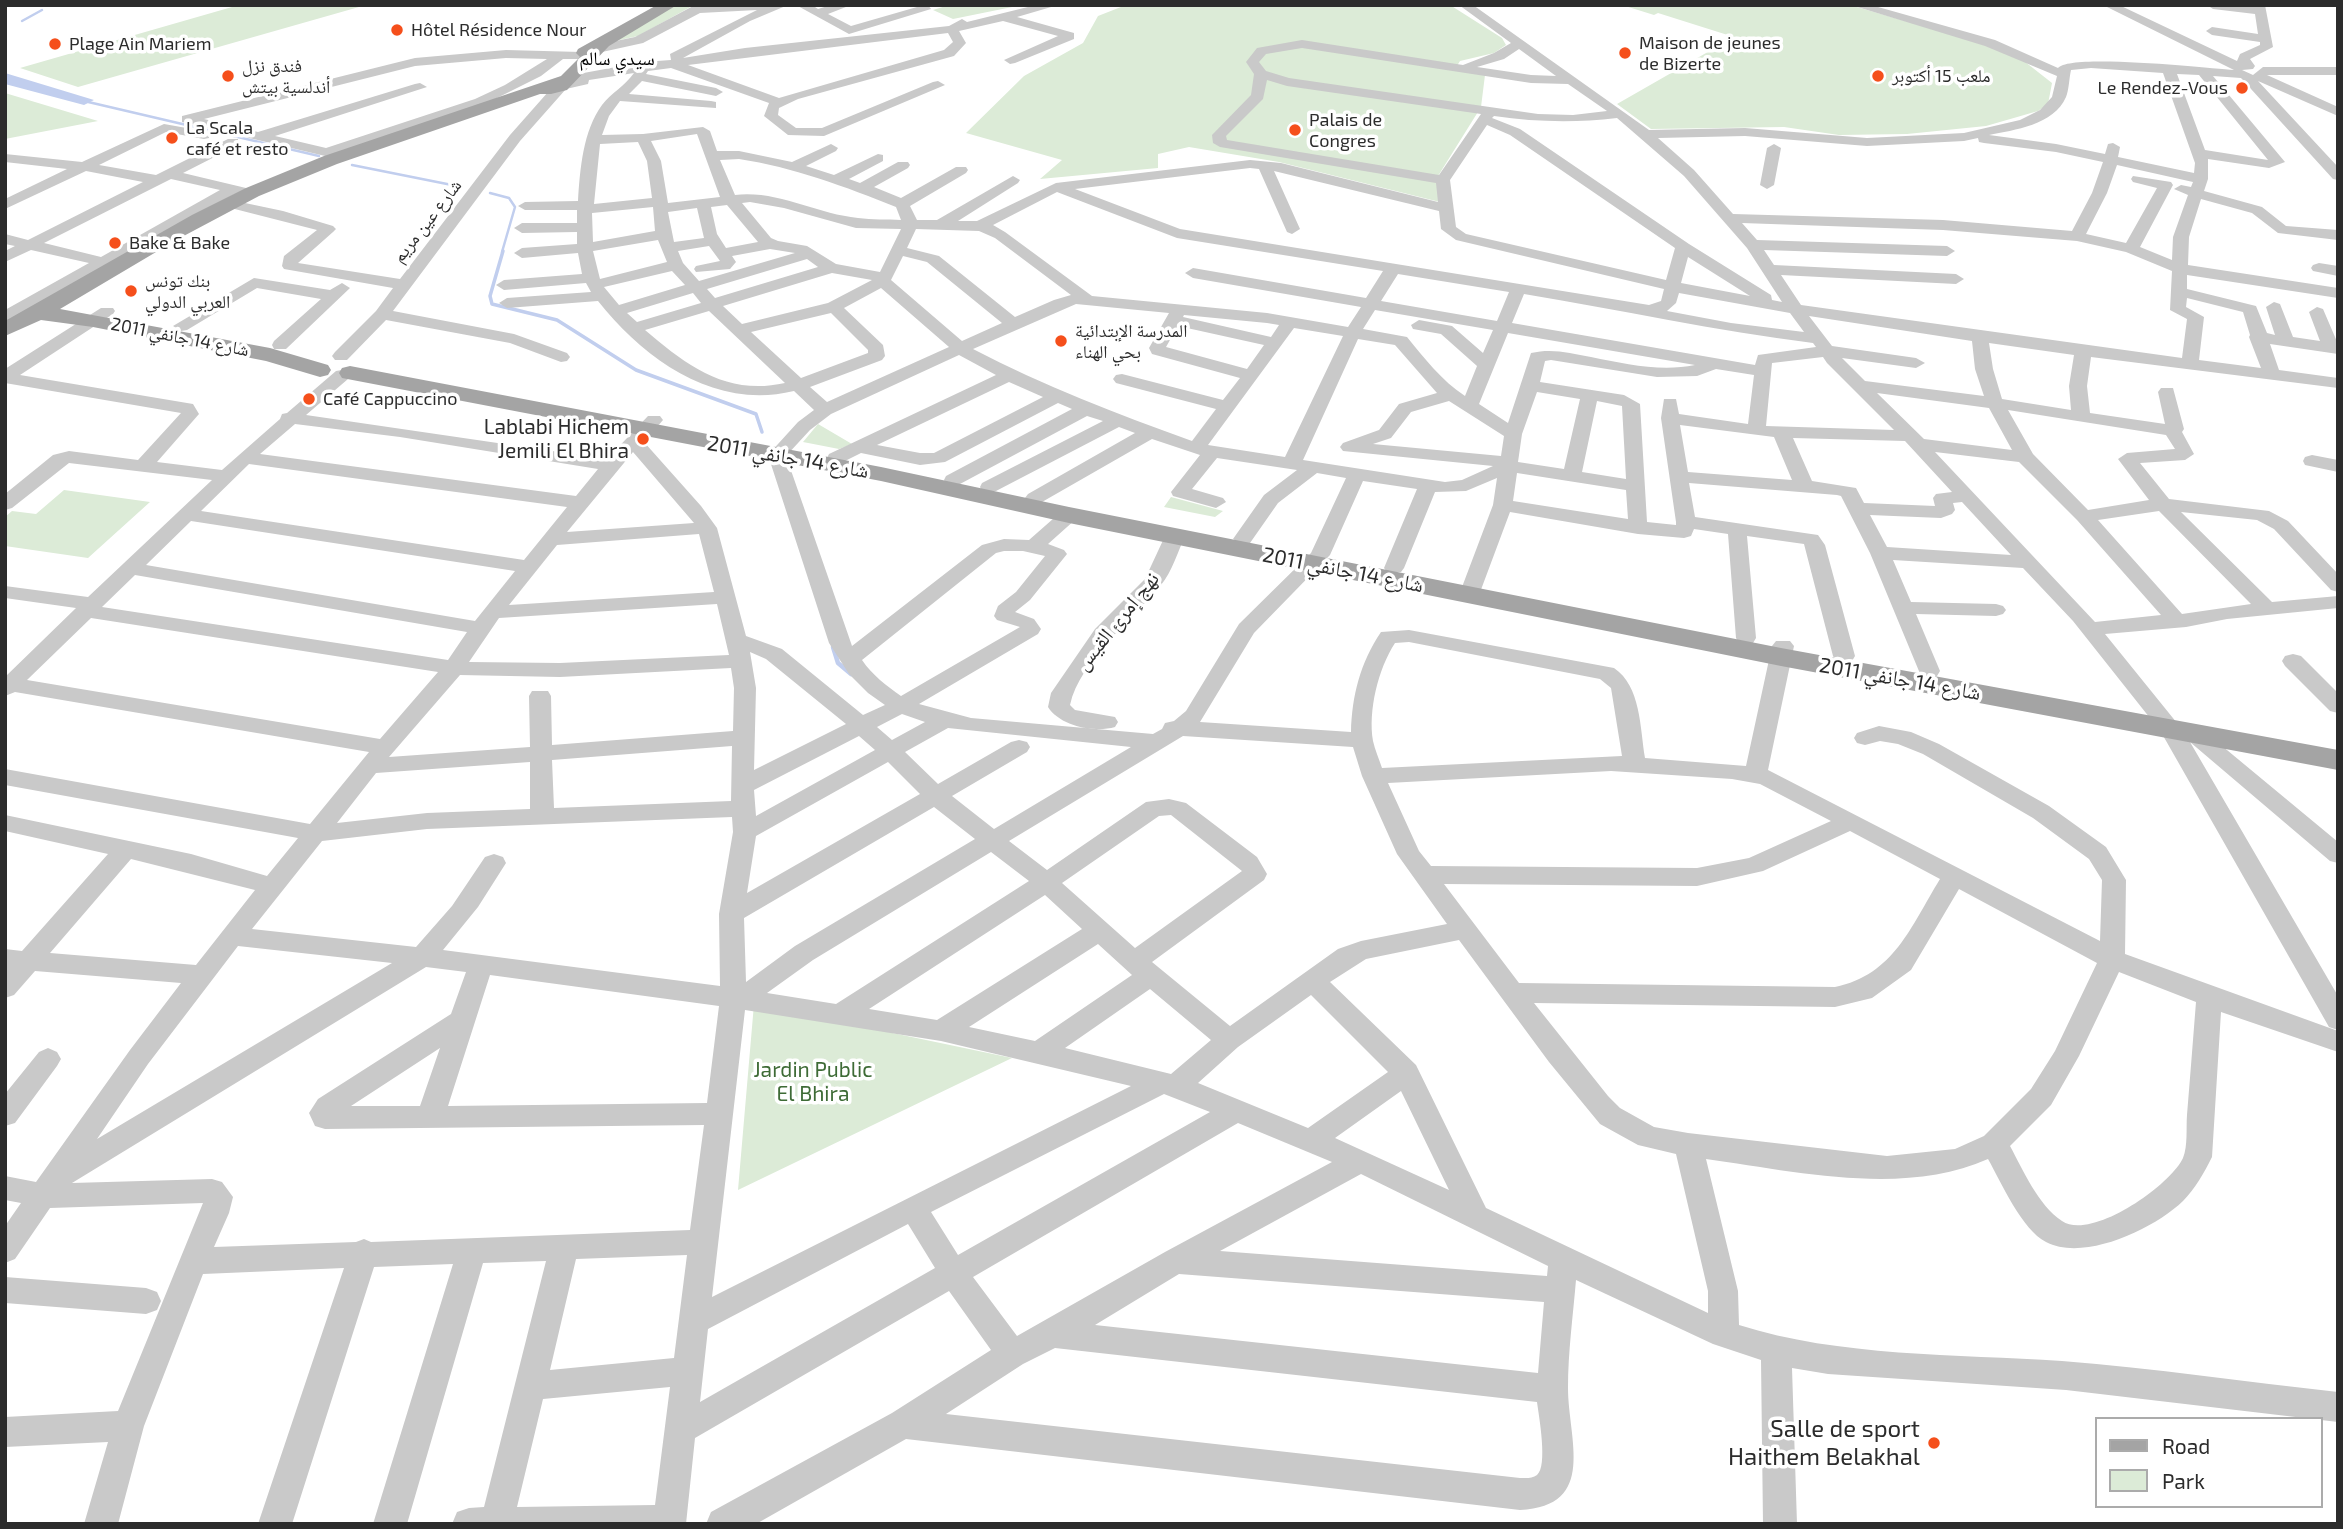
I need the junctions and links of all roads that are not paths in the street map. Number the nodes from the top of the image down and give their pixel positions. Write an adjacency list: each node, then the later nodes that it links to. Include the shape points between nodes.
1 (669, 5): 29 (main road)
2 (780, 5): 12 (street); 26 (street)
3 (802, 5): 14 (street)
4 (845, 5): 14 (street)
5 (892, 5): 17 (street)
6 (922, 5): 19 (street, via 925,9)
7 (1052, 5): 15 (street)
8 (1465, 5): 23 (street)
9 (1857, 5): 35 (street, via 1990,43)
10 (2109, 5): 30 (street)
11 (2213, 5): 13 (street)
12 (702, 7): 29 (street)
13 (2260, 8): 21 (street)
14 (817, 13): 17 (street)
15 (1022, 14): 16 (street); 18 (street, via 978,19)
16 (1007, 18): 18 (street); 24 (street, via 1070,36)
17 (835, 22): 19 (street)
18 (952, 29): 22 (street); 40 (street, via 960,43 949,53)
19 (849, 30): 22 (street)
20 (2212, 31): 21 (street)
21 (2267, 39): 30 (street, via 2266,49 2245,57)
22 (819, 43): 26 (street)
23 (1520, 43): 25 (street, via 1486,61); 36 (street)
24 (1010, 60)
25 (1449, 66): 34 (street, via 1301,44 1273,47 1255,56 1252,62); 36 (street, via 1538,80)
26 (653, 67): 29 (street); 32 (street); 39 (street); 39 (street, via 713,99); 40 (street)
27 (382, 69): 29 (street, via 481,55); 38 (street); 47 (street, via 187,119)
28 (2169, 69): 33 (street); 35 (street, via 2079,64 2065,67); 55 (street)
29 (570, 71): 32 (main road); 41 (main road); 41 (main road); 41 (main road, via 525,103); 43 (street, via 518,85); 126 (street, شارع عين مريم)
30 (2249, 71): 31 (street); 33 (street); 42 (street); 66 (street)
31 (2338, 71)
32 (605, 72)
33 (2203, 72): 55 (street, via 2278,162)
34 (1261, 74): 45 (street); 70 (street, via 1258,96 1219,135 1220,143)
35 (2063, 74): 48 (street, via 2059,98 2045,113 2025,123)
36 (1572, 80): 44 (street)
37 (938, 85): 40 (street, via 842,126 811,134 793,132 771,116)
38 (431, 92): 43 (street); 47 (street)
39 (617, 97): 50 (street, via 599,120)
40 (779, 102)
41 (495, 105): 43 (main road)
42 (2338, 112)
43 (455, 114): 58 (main road)
44 (1619, 114): 45 (street, via 1556,119); 46 (street)
45 (1487, 115): 70 (street); 103 (street)
46 (1653, 133): 48 (street, via 1745,132 1878,142); 53 (street); 86 (street)
47 (256, 137): 58 (street)
48 (1964, 137): 60 (street, via 2040,145)
49 (643, 138): 50 (street); 56 (street, via 704,131); 83 (street, via 653,161)
50 (594, 140): 79 (street)
51 (233, 142): 58 (street); 64 (street, via 166,127); 67 (street)
52 (831, 148): 63 (street)
53 (1774, 148): 54 (street); 71 (street)
54 (1811, 153)
55 (2200, 154): 73 (street)
56 (711, 156): 63 (street, via 748,155); 78 (street)
57 (6, 157): 64 (street)
58 (330, 158): 77 (main road)
59 (878, 158): 68 (street)
60 (2110, 160): 72 (street); 73 (street); 96 (street, via 2094,206)
61 (1264, 164): 74 (street); 85 (street); 93 (street)
62 (903, 165): 75 (street)
63 (795, 166): 68 (street)
64 (87, 167): 67 (street); 82 (street)
65 (961, 170): 81 (street)
66 (2338, 176)
67 (163, 177): 77 (street); 100 (street)
68 (836, 180): 75 (street)
69 (1013, 180): 88 (street)
70 (1443, 180): 85 (street)
71 (1767, 185)
72 (2165, 185): 73 (street); 104 (street)
73 (2198, 186): 95 (street, via 2269,216 2283,230); 117 (street, via 2181,237)
74 (1056, 187): 90 (street); 94 (street)
75 (862, 188): 81 (street)
76 (536, 192): 79 (street)
77 (237, 195): 112 (main road); 122 (street, via 328,230 290,258 289,266)
78 (729, 199): 80 (street); 87 (street, via 767,200 856,223); 99 (street)
79 (587, 201): 83 (street); 84 (street); 91 (street)
80 (703, 203): 83 (street); 102 (street)
81 (902, 204): 87 (street)
82 (5, 205)
83 (661, 205): 98 (street)
84 (525, 206)
85 (1446, 208): 128 (street, via 1450,231 1461,237)
86 (1730, 218): 89 (street); 101 (street)
87 (911, 224): 88 (street); 105 (street)
88 (942, 224): 90 (street)
89 (1936, 225): 96 (street); 106 (street)
90 (979, 226): 136 (street, via 1000,235)
91 (586, 227): 92 (street); 109 (street)
92 (522, 229)
93 (1292, 229)
94 (1177, 233): 111 (street); 120 (street)
95 (2338, 235)
96 (2077, 236): 104 (street)
97 (5, 239): 100 (street)
98 (665, 241): 102 (street); 109 (street); 115 (street)
99 (770, 243): 102 (street); 108 (street)
100 (30, 245): 110 (street); 112 (street)
101 (1753, 245): 106 (street); 118 (street)
102 (717, 247): 115 (street, via 726,265)
103 (1683, 247): 128 (street); 141 (street)
104 (2131, 249): 117 (street)
105 (900, 251): 125 (street); 157 (street, via 933,259)
106 (1947, 251): 124 (street)
107 (522, 253): 109 (street)
108 (808, 253): 113 (street); 129 (street)
109 (585, 254): 127 (street); 127 (street, via 507,278)
110 (5, 257)
111 (1259, 265): 120 (street); 121 (street); 121 (street); 151 (street)
112 (109, 266): 135 (main road); 153 (main road); 154 (street)
113 (831, 268): 125 (street); 142 (street)
114 (2319, 268): 119 (street)
115 (678, 269): 127 (street); 129 (street)
116 (1393, 269): 123 (street); 137 (street); 140 (street)
117 (2181, 269): 131 (street); 132 (street)
118 (1769, 270): 124 (street); 145 (street)
119 (2338, 271)
120 (1193, 272): 148 (street)
121 (1297, 272): 123 (street); 123 (street); 155 (street)
122 (355, 277): 126 (street); 133 (street)
123 (1342, 279): 140 (street)
124 (1956, 279): 134 (street)
125 (884, 281): 143 (street); 174 (street)
126 (404, 285): 152 (street, شارع عين مريم)
127 (596, 287): 139 (street); 147 (street)
128 (1671, 287): 141 (street); 146 (street, via 1668,303)
129 (695, 288): 142 (street); 147 (street)
130 (1518, 290): 138 (street); 146 (street); 159 (street)
131 (2180, 292): 167 (street, via 2247,306); 179 (street, via 2178,310 2196,317)
132 (2338, 293)
133 (334, 296): 158 (street, via 254,283); 171 (street)
134 (1963, 296)
135 (64, 299): 150 (main road); 153 (main road, شارع 14 جانفي 2011)
136 (1086, 299): 148 (street); 157 (street, via 1065,301)
137 (1425, 300): 138 (street); 138 (street); 140 (street); 168 (street); 180 (street, via 1446,331)
138 (1468, 301): 159 (street)
139 (507, 303)
140 (1371, 303): 164 (street)
141 (1773, 303): 145 (street)
142 (711, 304): 161 (street); 163 (street)
143 (834, 307): 163 (street); 188 (street, via 878,353)
144 (2274, 307): 169 (street)
145 (1795, 308): 165 (street); 172 (street)
146 (1649, 310): 172 (street)
147 (616, 311): 161 (street)
148 (1181, 312): 151 (street); 170 (street); 185 (street, via 1158,350)
149 (2317, 312): 173 (street)
150 (39, 313): 153 (main road, شارع 14 جانفي 2011); 162 (main road)
151 (1224, 313): 155 (street)
152 (382, 314): 160 (street, شارع عين مريم); 176 (street, via 514,339)
153 (96, 315): 158 (main road, شارع 14 جانفي 2011); 166 (main road); 181 (main road, شارع 14 جانفي 2011, via 270,355); 186 (street)
154 (5, 317)
155 (1267, 318): 156 (street)
156 (1290, 322): 164 (street); 170 (street)
157 (1014, 325): 174 (street)
158 (181, 326): 171 (main road, شارع 14 جانفي 2011)
159 (1502, 326): 177 (street); 180 (street)
160 (370, 328): 181 (street, شارع عين مريم)
161 (635, 328): 188 (street, via 705,381 765,391)
162 (5, 330)
163 (739, 330): 188 (street)
164 (1353, 332): 168 (street); 220 (street)
165 (1980, 335): 175 (street); 196 (street)
166 (5, 336)
167 (2258, 337): 169 (street); 183 (street)
168 (1401, 341): 193 (street)
169 (2286, 341): 173 (street)
170 (1276, 343): 185 (street)
171 (280, 345): 181 (main road, شارع 14 جانفي 2011)
172 (1823, 345): 178 (street); 182 (street, via 1770,357 1762,361); 191 (street)
173 (2334, 349)
174 (961, 350): 184 (street); 200 (street)
175 (2083, 351): 179 (street); 201 (street, via 2078,386)
176 (561, 357)
177 (1714, 363): 182 (street); 190 (street, via 1676,374 1545,354 1536,358)
178 (1916, 363)
179 (2190, 364): 183 (street)
180 (1486, 365): 198 (street)
181 (341, 366): 202 (street); 204 (main road, شارع 14 جانفي 2011)
182 (1764, 372): 205 (street)
183 (2272, 374): 189 (street)
184 (1009, 375): 195 (street); 214 (street)
185 (1250, 375): 197 (street)
186 (5, 377): 221 (street, via 187,408 190,414)
187 (1122, 379): 197 (street)
188 (798, 383): 200 (street)
189 (2338, 383)
190 (1530, 386): 194 (street); 209 (street)
191 (1860, 386): 196 (street); 210 (street)
192 (2167, 393): 206 (street)
193 (1451, 395): 198 (street); 211 (street, via 1405,408 1385,433)
194 (1590, 395): 225 (street); 230 (street, via 1631,404)
195 (1056, 397): 199 (street); 214 (street, via 938,458)
196 (1995, 403): 201 (street); 215 (street)
197 (1225, 406): 212 (street)
198 (1469, 407): 209 (street)
199 (1086, 409): 203 (street); 228 (street)
200 (825, 410): 213 (street)
201 (2081, 417): 206 (street)
202 (288, 418): 216 (street); 219 (street)
203 (1118, 421): 208 (street); 231 (street)
204 (644, 431): 213 (main road, شارع 14 جانفي 2011); 219 (street); 245 (street)
205 (1756, 431): 207 (street); 227 (street, via 1670,411)
206 (2172, 431): 238 (street, via 2185,454 2127,459)
207 (1781, 432): 210 (street); 232 (street)
208 (1149, 433): 212 (street); 234 (street)
209 (1513, 434): 218 (street)
210 (1913, 440): 215 (street); 233 (street)
211 (1349, 447): 218 (street); 224 (street)
212 (1204, 450): 220 (street); 235 (street, via 1180,492)
213 (781, 451): 214 (main road, شارع 14 جانفي 2011); 242 (main road, شارع 14 جانفي 2011); 274 (street, via 815,572)
214 (846, 453): 228 (main road, شارع 14 جانفي 2011)
215 (2025, 457): 243 (street)
216 (245, 458): 226 (street); 236 (street)
217 (2312, 461): 222 (street)
218 (1509, 464): 225 (street); 229 (street, via 1454,488); 239 (street)
219 (611, 465): 236 (street)
220 (1291, 465): 223 (street)
221 (143, 466): 226 (street); 237 (street, via 60,459)
222 (2338, 466)
223 (1312, 468): 224 (street); 250 (street, via 1272,499)
224 (1348, 472): 229 (street); 253 (street)
225 (1572, 474): 230 (street)
226 (227, 476): 241 (street)
227 (1679, 477): 232 (street); 244 (street)
228 (953, 480): 231 (main road, شارع 14 جانفي 2011)
229 (1428, 486): 257 (street)
230 (1636, 486): 246 (street)
231 (989, 487): 234 (main road, شارع 14 جانفي 2011)
232 (1805, 488): 240 (street, via 1844,489)
233 (1967, 496): 240 (street, via 1943,498 1945,510 1941,512); 254 (street)
234 (1035, 498): 250 (main road, شارع 14 جانفي 2011)
235 (1216, 502)
236 (583, 503): 249 (street)
237 (5, 504)
238 (2164, 504): 243 (street); 258 (street, via 2272,518); 265 (street)
239 (1503, 505): 246 (street); 259 (street)
240 (1859, 509): 252 (street)
241 (188, 515): 255 (street); 256 (street)
242 (1069, 515): 248 (main road, شارع 14 جانفي 2011); 251 (street)
243 (2084, 516): 268 (street)
244 (1686, 522): 246 (street, via 1684,532); 247 (street)
245 (707, 528): 249 (street); 261 (street)
246 (1638, 528)
247 (1737, 528): 270 (street); 273 (street, via 1811,539)
248 (1175, 536): 253 (main road, شارع 14 جانفي 2011); 285 (street, نهج إمرئ القيس, via 1154,581 1102,634 1062,693 1059,707 1079,720)
249 (553, 539): 255 (street)
250 (1243, 539): 253 (main road, شارع 14 جانفي 2011)
251 (1034, 546): 274 (street, via 996,545 989,549); 280 (street, via 1057,554 1004,616 1027,623 1031,629)
252 (1880, 553): 254 (street); 264 (street)
253 (1316, 559): 257 (main road, شارع 14 جانفي 2011); 259 (main road, شارع 14 جانفي 2011); 285 (street, via 1246,629 1194,716)
254 (2030, 562): 269 (street)
255 (529, 567): 267 (street)
256 (129, 568): 263 (street); 267 (street)
257 (1394, 568): 259 (main road, شارع 14 جانفي 2011)
258 (2338, 586)
259 (1472, 589): 270 (main road, شارع 14 جانفي 2011); 272 (main road, شارع 14 جانفي 2011)
260 (5, 592): 263 (street)
261 (726, 597): 267 (street); 271 (street)
262 (2338, 602): 265 (street)
263 (88, 608): 276 (street); 278 (street)
264 (1904, 608): 266 (street); 277 (street)
265 (2267, 609): 268 (street)
266 (1996, 610)
267 (487, 620): 276 (street)
268 (2179, 620): 269 (street)
269 (2090, 629): 283 (street)
270 (1746, 638): 272 (main road, شارع 14 جانفي 2011)
271 (739, 650): 276 (street, via 560,670); 284 (street, via 761,647 777,656); 286 (street, via 745,688)
272 (1782, 651): 273 (main road, شارع 14 جانفي 2011); 283 (main road, شارع 14 جانفي 2011); 297 (street)
273 (1844, 656): 277 (main road, شارع 14 جانفي 2011)
274 (849, 659): 280 (street, via 877,691)
275 (2293, 662): 281 (street)
276 (454, 668): 294 (street)
277 (1929, 671): 283 (main road, شارع 14 جانفي 2011)
278 (8, 686): 294 (street)
279 (540, 695): 293 (street)
280 (900, 706): 282 (street); 284 (street)
281 (2338, 706)
282 (942, 722): 289 (street); 292 (street)
283 (2173, 725): 291 (main road, شارع 14 جانفي 2011); 295 (main road, شارع 14 جانفي 2011); 307 (street); 330 (street)
284 (861, 726): 292 (street); 301 (street)
285 (1178, 729): 288 (street); 289 (street)
286 (743, 738): 293 (street); 301 (street)
287 (1865, 738): 319 (street, via 1891,735 1931,749 2041,812 2098,853 2114,880)
288 (1362, 740): 296 (street, via 1363,699 1378,651 1388,637 1409,636 1606,673 1622,688); 298 (street)
289 (1156, 742): 306 (street)
290 (1020, 747): 300 (street)
291 (2338, 748)
292 (889, 750): 300 (street); 301 (street)
293 (541, 754): 294 (street); 302 (street)
294 (378, 756): 305 (street)
295 (2338, 760)
296 (1635, 763): 297 (street); 298 (street)
297 (1756, 774): 303 (street)
298 (1373, 776): 310 (street)
299 (5, 777): 305 (street)
300 (936, 796): 306 (street); 314 (street)
301 (743, 809): 302 (street); 314 (street)
302 (542, 815): 305 (street)
303 (1852, 821): 310 (street, via 1754,865 1697,877); 311 (street)
304 (10, 829): 308 (street)
305 (316, 833): 313 (street)
306 (993, 839): 312 (street); 328 (street, via 782,967)
307 (2332, 845)
308 (127, 848): 313 (street); 320 (street)
309 (494, 863): 318 (street, via 455,923)
310 (1423, 874): 315 (street)
311 (1954, 876): 319 (street); 326 (street, via 1902,963 1863,991 1835,997)
312 (1046, 882): 316 (street); 322 (street, via 1154,808 1163,807 1178,809 1254,869 1251,879); 329 (street)
313 (272, 886): 317 (street)
314 (731, 914): 328 (street)
315 (1464, 930): 324 (street, via 1361,950); 326 (street)
316 (1099, 932): 322 (street); 332 (street)
317 (232, 936): 318 (street); 323 (street)
318 (421, 958): 321 (street); 348 (street)
319 (2112, 959): 327 (street); 344 (street, via 2041,1097)
320 (17, 961): 323 (street); 325 (street)
321 (481, 964): 328 (street); 331 (street)
322 (1142, 969): 333 (street); 335 (street)
323 (202, 975): 348 (street)
324 (1312, 981): 333 (street); 337 (street)
325 (5, 988)
326 (1513, 993): 345 (street, via 1610,1116 1648,1137)
327 (2209, 997): 334 (street); 344 (street, via 2198,1157 2187,1176 2158,1205 2094,1234 2059,1235 2028,1201)
328 (738, 999): 329 (street); 341 (street)
329 (840, 1015): 332 (street)
330 (2338, 1020)
331 (461, 1021): 342 (street); 342 (street, via 323,1113 333,1119)
332 (941, 1031): 335 (street)
333 (1228, 1040): 338 (street)
334 (2338, 1042)
335 (1039, 1052): 338 (street)
336 (48, 1059): 339 (street)
337 (1406, 1073): 343 (street); 350 (street)
338 (1168, 1085): 340 (street); 349 (street)
339 (9, 1105)
340 (1237, 1110): 343 (street); 358 (street)
341 (717, 1114): 342 (street); 351 (street)
342 (430, 1117)
343 (1310, 1141): 346 (street)
344 (1994, 1144): 345 (street, via 1958,1160 1887,1168)
345 (1688, 1145): 364 (street, via 1723,1291)
346 (1360, 1161): 350 (street); 357 (street)
347 (5, 1188): 348 (street)
348 (49, 1188): 352 (street); 356 (street, via 212,1191 219,1197 217,1205)
349 (913, 1207): 358 (street); 362 (street)
350 (1476, 1217): 359 (street)
351 (702, 1242): 353 (street); 362 (street)
352 (7, 1243)
353 (564, 1248): 354 (street); 368 (street)
354 (472, 1251): 355 (street); 379 (street)
355 (364, 1252): 356 (street); 378 (street)
356 (194, 1261): 372 (street)
357 (1175, 1261): 359 (street); 363 (street)
358 (954, 1274): 366 (street); 373 (street)
359 (1561, 1275): 364 (street); 369 (street)
360 (5, 1290): 361 (street)
361 (146, 1301)
362 (692, 1322): 367 (street)
363 (1053, 1334): 366 (street); 369 (street)
364 (1724, 1334): 365 (street)
365 (1776, 1351): 370 (street, via 1828,1360 2066,1376); 381 (street)
366 (1012, 1354): 371 (street)
367 (687, 1371): 368 (street); 373 (street)
368 (530, 1385): 376 (street)
369 (1552, 1389): 371 (street, via 1559,1460 1553,1482 1541,1493)
370 (2338, 1407)
371 (903, 1424): 380 (street)
372 (128, 1426): 374 (street); 377 (street)
373 (681, 1430): 375 (street)
374 (5, 1432)
375 (670, 1522): 376 (street)
376 (487, 1523)
377 (101, 1524)
378 (275, 1524)
379 (390, 1524)
380 (723, 1524)
381 (1780, 1524)

